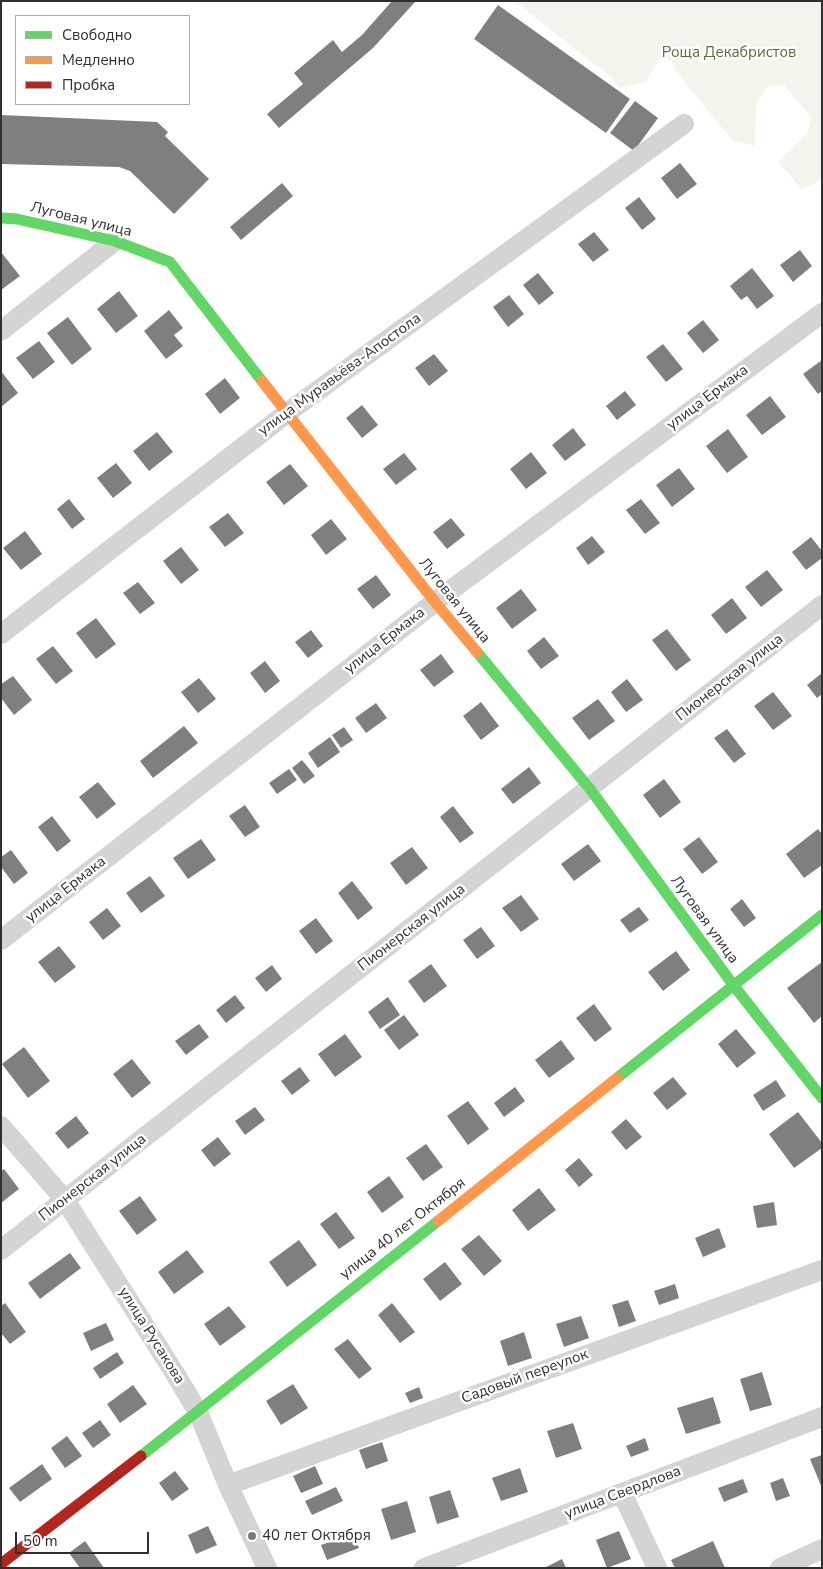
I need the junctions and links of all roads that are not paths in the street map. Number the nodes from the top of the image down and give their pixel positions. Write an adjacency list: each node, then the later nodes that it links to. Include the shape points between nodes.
1 (684, 124): 6 (street, улица Муравьёва-Апостола)
2 (1, 218): 3 (street, Луговая улица)
3 (115, 241): 5 (street); 6 (street, Луговая улица, via 170,262)
4 (822, 313): 7 (street, улица Ермака)
5 (1, 331)
6 (286, 413): 7 (street, Луговая улица); 9 (street, улица Муравьёва-Апостола)
7 (435, 602): 10 (street, Луговая улица); 12 (street, улица Ермака)
8 (822, 605): 10 (street, Пионерская улица)
9 (1, 634)
10 (590, 789): 13 (street, Луговая улица); 16 (street, Пионерская улица)
11 (822, 915): 13 (street, улица 40 лет Октября)
12 (1, 940)
13 (734, 986): 14 (street, Луговая улица); 19 (street, улица 40 лет Октября)
14 (822, 1098)
15 (1, 1126): 16 (street, улица Русакова)
16 (65, 1200): 17 (street, Пионерская улица); 19 (street, улица Русакова)
17 (1, 1250)
18 (822, 1270): 21 (street, Садовый переулок)
19 (198, 1412): 21 (street, улица Русакова); 24 (street, улица 40 лет Октября)
20 (822, 1417): 22 (street, улица Свердлова)
21 (228, 1484): 25 (street, улица Русакова)
22 (622, 1493): 26 (street, улица Свердлова); 27 (street)
23 (822, 1549): 28 (street)
24 (1, 1564)
25 (267, 1568)
26 (424, 1568)
27 (657, 1568)
28 (780, 1568)

